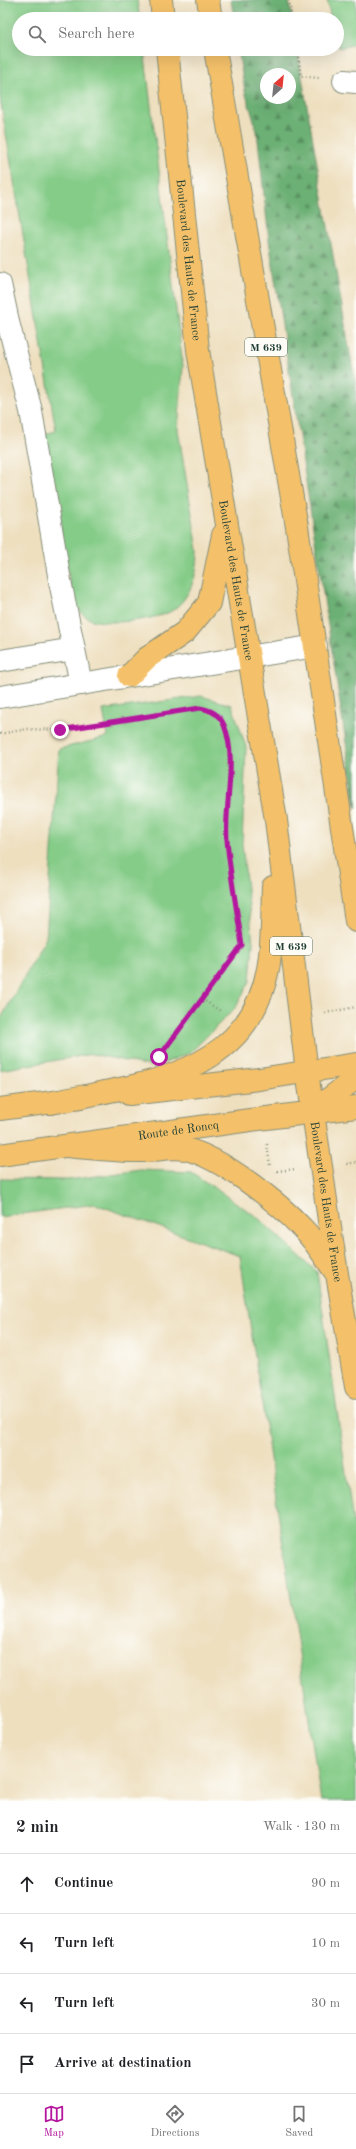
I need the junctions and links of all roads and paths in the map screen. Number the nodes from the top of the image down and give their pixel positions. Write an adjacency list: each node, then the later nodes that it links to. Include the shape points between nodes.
1 (161, 0): 4 (main road)
2 (208, 0): 5 (main road)
3 (289, 0): 6 (path)
4 (162, 12)
5 (210, 12)
6 (291, 12)
7 (168, 56): 12 (main road, Boulevard des Hauts de France / M 639, via 198,350)
8 (216, 56): 13 (main road, M 639)
9 (298, 56): 10 (path, via 301,76)
10 (350, 82)
11 (0, 284): 14 (street, via 8,326 32,417)
12 (226, 522): 15 (main road, Boulevard des Hauts de France / M 639); 17 (main road, via 209,603 185,632 147,658)
13 (316, 646): 15 (street); 22 (main road, M 639)
14 (74, 649): 16 (street); 18 (street)
15 (249, 656): 17 (street); 21 (main road, Boulevard des Hauts de France / M 639)
16 (0, 661)
17 (129, 676): 18 (street)
18 (81, 684): 19 (street)
19 (0, 697)
20 (0, 734): 23 (path, via 27,729 56,731 200,708 213,712 220,718 229,744 227,839 242,945)
21 (276, 820): 25 (main road, Boulevard des Hauts de France / M 639); 27 (main road, via 268,968 259,998 244,1026 218,1051 179,1073)
22 (356, 921)
23 (164, 1051)
24 (356, 1064): 25 (main road)
25 (307, 1072): 26 (main road); 27 (main road); 30 (main road, Boulevard des Hauts de France / M 639)
26 (352, 1086): 30 (main road, Boulevard des Hauts de France)
27 (50, 1103): 29 (main road)
28 (356, 1107): 30 (main road, Route de Roncq)
29 (0, 1110)
30 (313, 1111): 31 (main road, Route de Roncq); 33 (main road, Boulevard des Hauts de France / M 639)
31 (66, 1146): 32 (main road, Route de Roncq); 33 (main road, via 142,1151 173,1147 211,1158 292,1219 311,1238)
32 (0, 1155)
33 (336, 1274): 34 (main road, Boulevard des Hauts de France / M 639)
34 (356, 1386)

